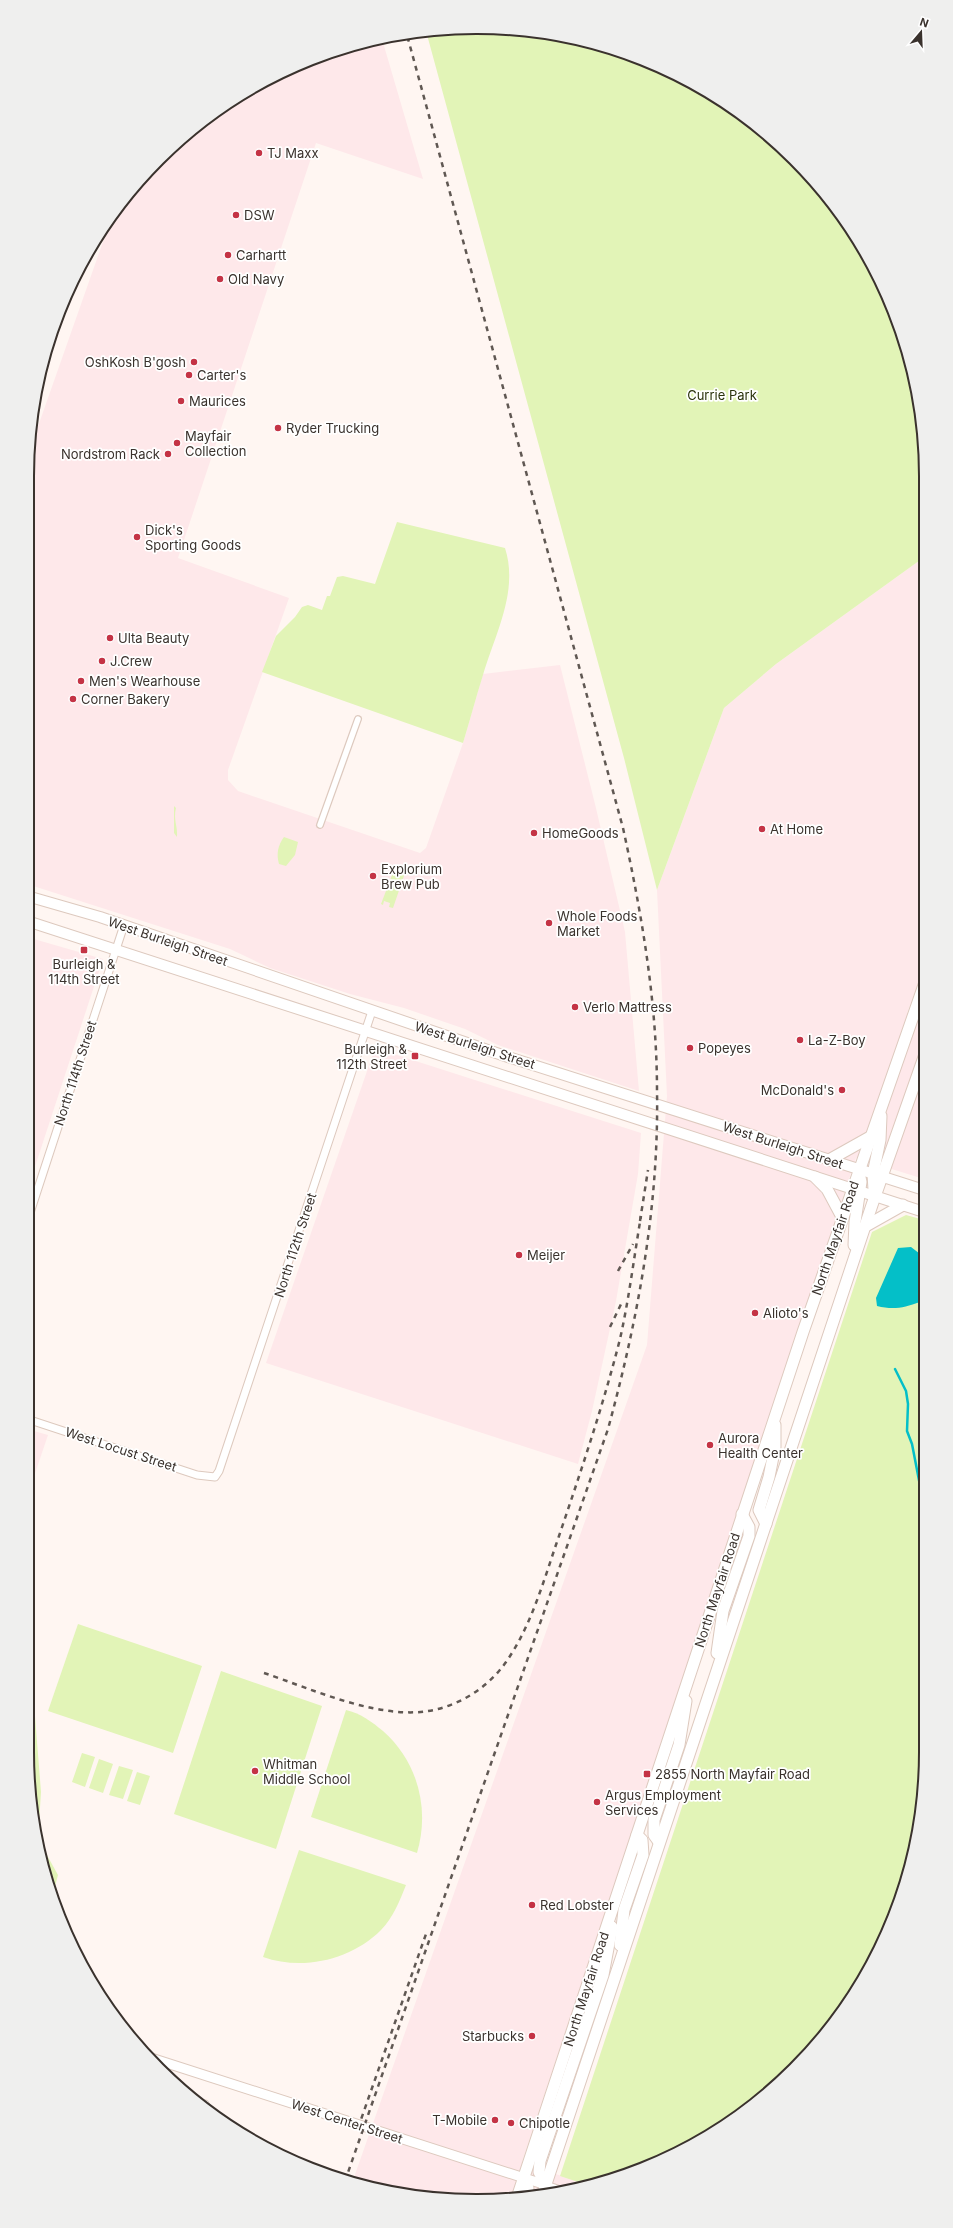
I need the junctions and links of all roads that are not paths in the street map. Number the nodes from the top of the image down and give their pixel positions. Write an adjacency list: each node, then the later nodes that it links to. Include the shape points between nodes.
1 (358, 719): 2 (street)
2 (320, 825)
3 (34, 898): 5 (main road, West Burleigh Street)
4 (34, 923): 6 (main road, West Burleigh Street)
5 (124, 925): 6 (street, North 114th Street); 8 (main road, West Burleigh Street)
6 (115, 950): 9 (main road, West Burleigh Street); 20 (street, North 114th Street)
7 (919, 999): 11 (main road, North Mayfair Road)
8 (372, 1011): 9 (street, North 112th Street); 13 (main road, West Burleigh Street)
9 (365, 1030): 16 (main road, West Burleigh Street); 28 (street, North 112th Street, via 254,1370)
10 (919, 1070): 15 (main road)
11 (881, 1106): 12 (main road, North Mayfair Road); 15 (main road)
12 (870, 1137): 13 (main road); 14 (main road, North Mayfair Road)
13 (829, 1160): 14 (main road, West Burleigh Street)
14 (858, 1170): 15 (main road, West Burleigh Street); 18 (main road, via 861,1182)
15 (877, 1176): 17 (main road, West Burleigh Street); 19 (main road)
16 (815, 1177): 18 (main road, West Burleigh Street); 23 (main road, via 827,1189)
17 (919, 1189)
18 (856, 1190): 19 (main road, West Burleigh Street); 23 (main road, North Mayfair Road); 25 (main road)
19 (875, 1196): 21 (main road, West Burleigh Street); 24 (main road, North Mayfair Road)
20 (34, 1200)
21 (903, 1205): 22 (main road, West Burleigh Street); 24 (main road)
22 (919, 1210)
23 (842, 1217): 26 (main road, North Mayfair Road)
24 (864, 1227): 25 (main road, North Mayfair Road)
25 (854, 1258): 30 (main road, North Mayfair Road)
26 (775, 1416): 29 (main road, North Mayfair Road); 30 (main road, via 775,1447 759,1510)
27 (34, 1421): 28 (street, West Locust Street, via 197,1475)
28 (215, 1477)
29 (742, 1514): 31 (main road, North Mayfair Road); 32 (main road, via 749,1527 749,1536 723,1612)
30 (766, 1524): 32 (main road, North Mayfair Road)
31 (692, 1669): 33 (main road, North Mayfair Road); 34 (main road, via 679,1745 654,1820 654,1835)
32 (712, 1683): 34 (main road, North Mayfair Road)
33 (637, 1835): 35 (main road, North Mayfair Road); 36 (main road, via 642,1840 643,1855 624,1910)
34 (659, 1842): 36 (main road, North Mayfair Road)
35 (616, 1899): 38 (main road, North Mayfair Road); 39 (main road, via 603,1975 540,2161 539,2172)
36 (616, 1974): 40 (main road, North Mayfair Road)
37 (161, 2061): 38 (street, West Center Street)
38 (524, 2178): 41 (street, West Center Street); 42 (main road); 43 (main road, North Mayfair Road)
39 (544, 2188)
40 (545, 2188)
41 (542, 2189)
42 (528, 2191)
43 (519, 2192)

